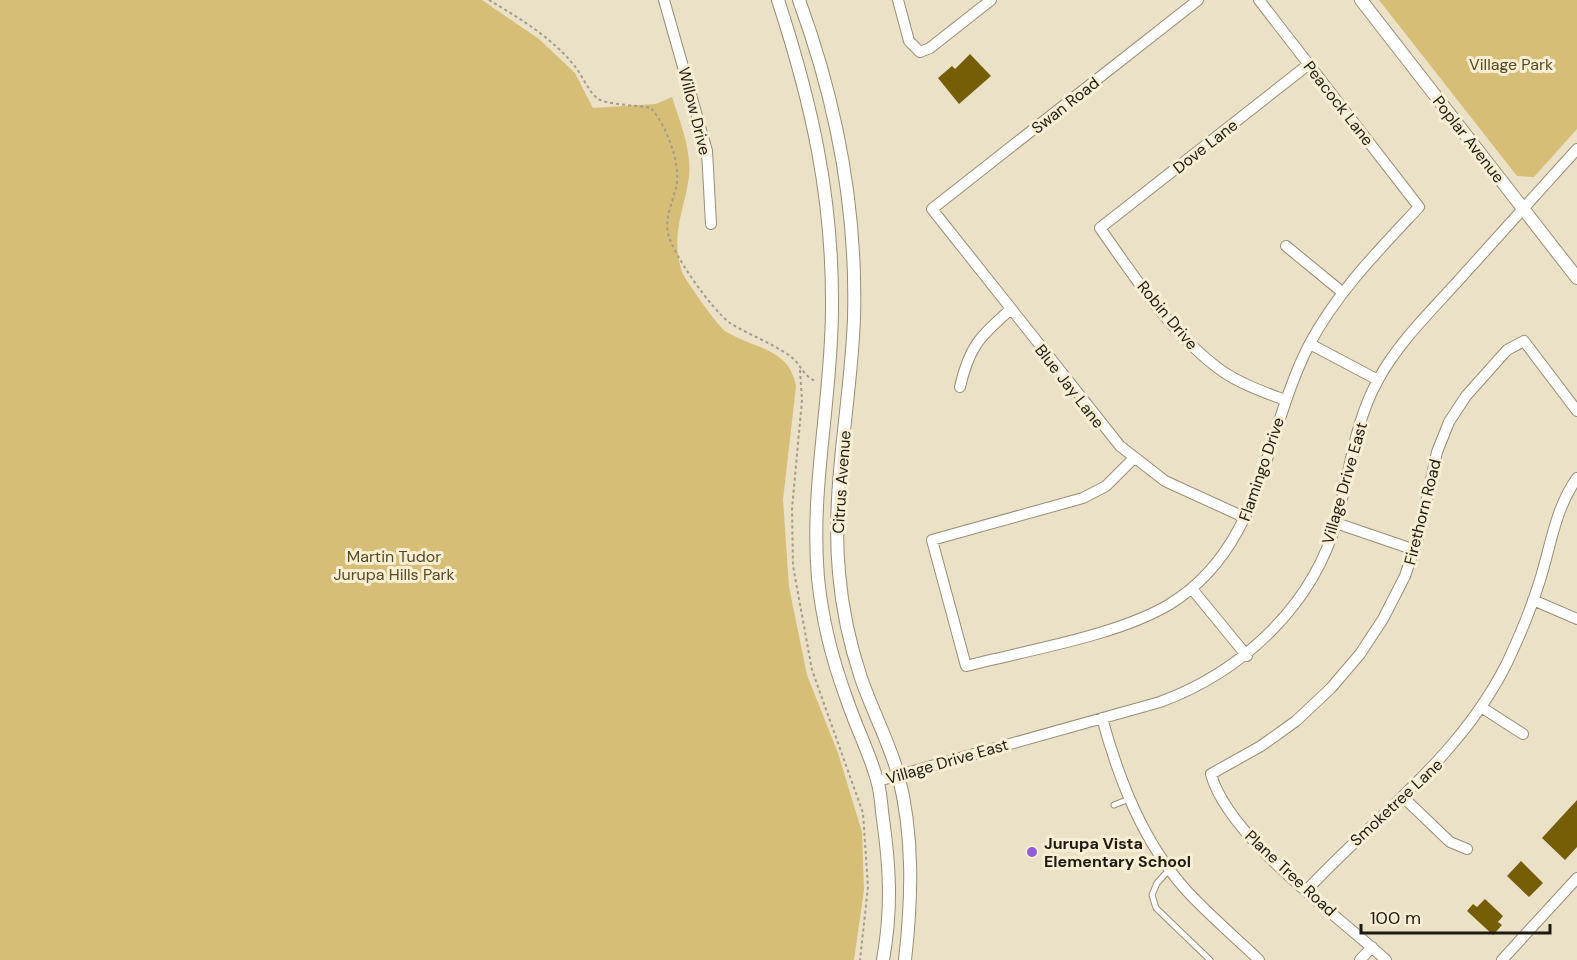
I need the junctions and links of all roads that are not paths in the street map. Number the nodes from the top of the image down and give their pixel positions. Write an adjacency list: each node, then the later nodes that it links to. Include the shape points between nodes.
1 (664, 0): 14 (street, Willow Drive, via 707,151)
2 (778, 0): 39 (street, Citrus Avenue, via 816,130 831,251 831,354 816,522 820,595 829,644 845,696)
3 (799, 0): 37 (street, Citrus Avenue, via 838,132 853,264 854,318 836,531 839,573 844,612 861,677)
4 (898, 0): 5 (street, via 909,41 920,52)
5 (992, 0)
6 (1198, 0): 12 (street, Swan Road)
7 (1259, 0): 9 (street, Peacock Lane)
8 (1361, 0): 13 (street, Poplar Avenue)
9 (1309, 64): 11 (street, Peacock Lane); 15 (street, Dove Lane)
10 (1577, 149): 13 (street, Village Drive East)
11 (1419, 207): 18 (street, Flamingo Drive)
12 (932, 209): 19 (street, Blue Jay Lane)
13 (1523, 209): 17 (street, Poplar Avenue); 21 (street, Village Drive East, via 1412,333)
14 (711, 224)
15 (1100, 228): 23 (street, Robin Drive, via 1172,323 1200,352 1224,372)
16 (1286, 246): 18 (street)
17 (1577, 278)
18 (1342, 292): 20 (street, Flamingo Drive)
19 (1010, 310): 22 (street, via 973,347); 25 (street, Blue Jay Lane, via 1103,428)
20 (1310, 344): 21 (street); 23 (street, Flamingo Drive)
21 (1378, 380): 28 (street, Village Drive East, via 1356,435)
22 (960, 387)
23 (1285, 400): 27 (street, Flamingo Drive)
24 (1577, 411): 29 (street, Firethorn Road, via 1524,341 1507,350 1466,396 1449,422 1437,452)
25 (1133, 459): 27 (street, Blue Jay Lane, via 1165,481); 30 (street, Flamingo Drive, via 1106,486 1083,498 932,540 966,666 1129,623)
26 (1577, 478): 31 (street, Smoketree Lane, via 1560,506)
27 (1246, 518): 30 (street, Flamingo Drive, via 1228,550)
28 (1336, 523): 29 (street); 33 (street, Village Drive East, via 1321,560 1299,597)
29 (1415, 550): 38 (street, Firethorn Road, via 1388,611 1342,676 1296,721)
30 (1192, 589): 33 (street)
31 (1533, 600): 32 (street); 34 (street, Smoketree Lane, via 1505,666)
32 (1577, 619)
33 (1246, 656): 35 (street, Village Drive East, via 1181,694)
34 (1481, 707): 36 (street); 40 (street, Smoketree Lane, via 1451,748)
35 (1102, 718): 37 (street, Village Drive East); 41 (street)
36 (1523, 734)
37 (898, 774): 39 (street, Village Drive East); 49 (street, Citrus Avenue, via 911,866)
38 (1211, 774): 46 (street, Plane Tree Road, via 1215,789 1239,823)
39 (878, 781): 48 (street, Citrus Avenue, via 891,875)
40 (1404, 798): 43 (street, via 1450,842); 46 (street, Smoketree Lane, via 1355,840)
41 (1129, 799): 42 (lane); 44 (street)
42 (1113, 805)
43 (1467, 849)
44 (1170, 870): 50 (lane, via 1152,895 1156,908); 51 (street)
45 (1577, 878): 54 (street)
46 (1307, 890): 47 (street, Plane Tree Road)
47 (1372, 947): 52 (street); 53 (street, Plane Tree Road)
48 (883, 960)
49 (905, 960)
50 (1210, 960)
51 (1259, 960)
52 (1360, 960)
53 (1386, 960)
54 (1502, 960)

